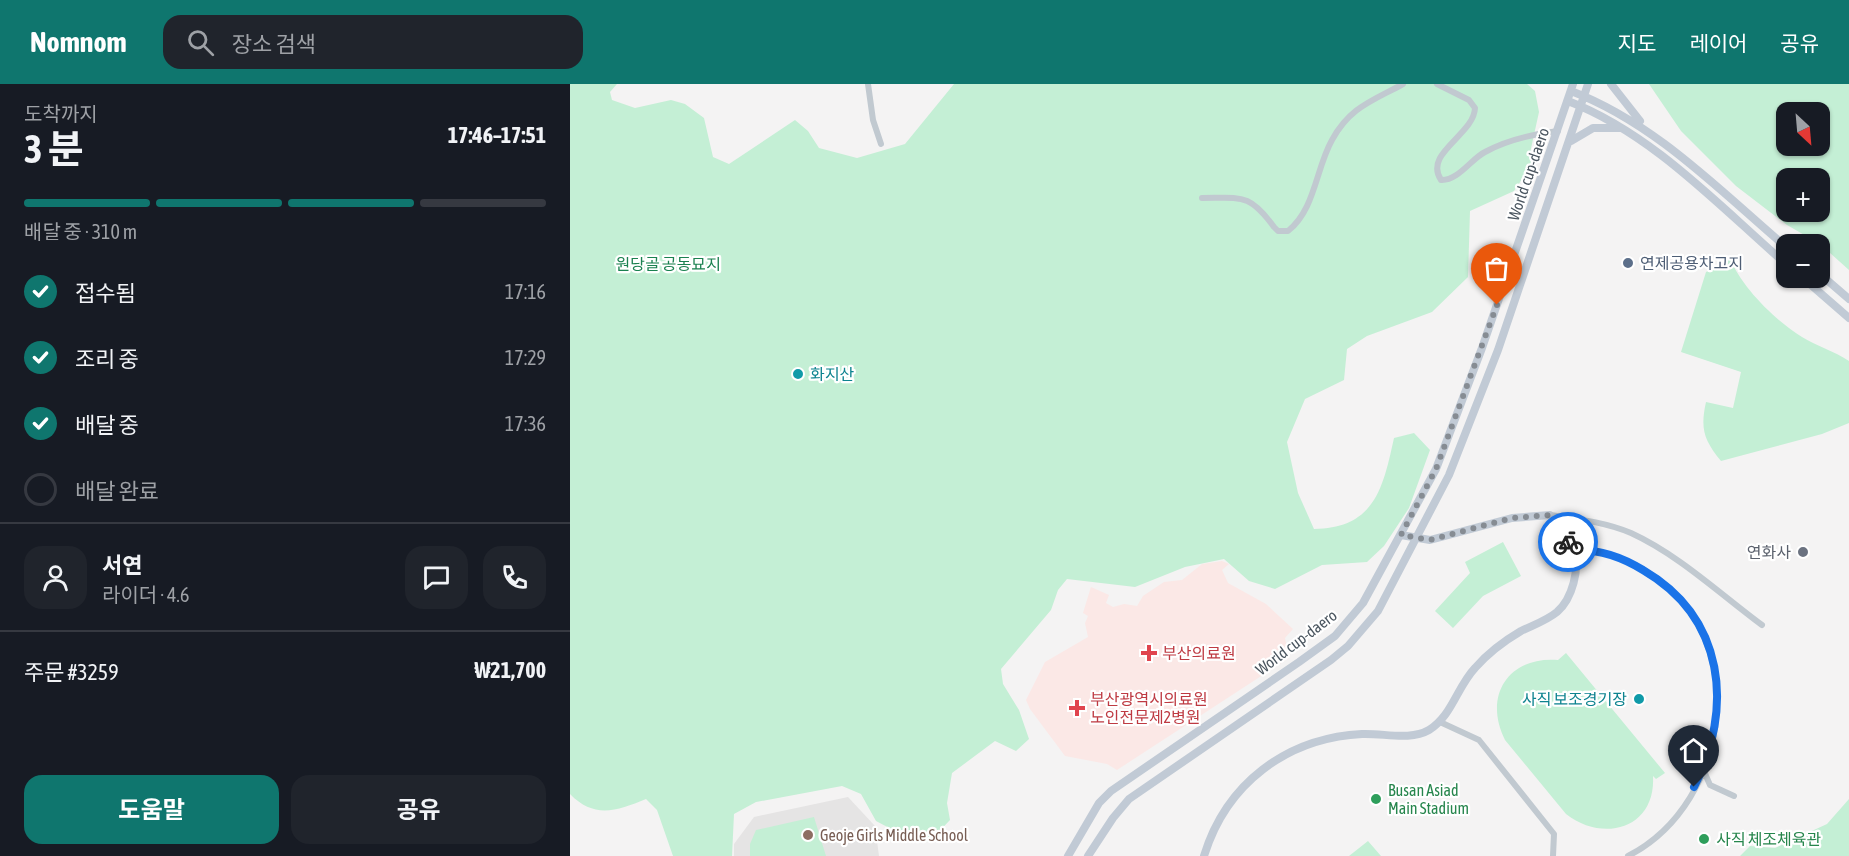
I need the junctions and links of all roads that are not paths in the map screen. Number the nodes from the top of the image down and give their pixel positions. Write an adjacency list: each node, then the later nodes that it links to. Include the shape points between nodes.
1 (868, 84): 14 (street)
2 (1403, 84): 15 (street, via 1365,102 1331,140 1305,209 1288,231 1278,231 1252,202 1240,198)
3 (1437, 84): 11 (street, via 1469,100 1475,108 1474,120 1437,161 1436,172 1442,180 1461,172 1484,152 1521,138)
4 (1588, 84): 7 (main road, World cup-daero)
5 (1611, 84): 12 (main road)
6 (1572, 87): 7 (main road); 8 (main road, World cup-daero)
7 (1584, 96): 9 (main road, World cup-daero); 12 (main road)
8 (1568, 101): 9 (main road); 11 (main road, World cup-daero)
9 (1581, 106): 10 (main road); 13 (main road, World cup-daero)
10 (1626, 129): 13 (main road, via 1593,128); 17 (main road)
11 (1559, 130): 23 (main road, World cup-daero, via 1436,469)
12 (1650, 132): 16 (main road)
13 (1570, 141): 24 (main road, World cup-daero, via 1498,350 1449,475)
14 (881, 144)
15 (1202, 198)
16 (1776, 239)
17 (1776, 255)
18 (1830, 283): 20 (main road)
19 (1814, 288): 21 (main road)
20 (1849, 299)
21 (1849, 318)
22 (1550, 515): 24 (main road, via 1512,518 1442,538); 25 (main road); 26 (street, via 1609,526 1650,543)
23 (1401, 535): 24 (main road); 30 (main road, World cup-daero, via 1363,603 1335,636 1111,791)
24 (1418, 539): 31 (main road, World cup-daero, via 1378,611 1348,646 1129,800)
25 (1574, 550): 27 (main road, via 1575,575 1566,601 1547,619 1490,653 1462,684); 28 (street, via 1603,553 1637,566 1665,584 1697,622 1711,656 1718,694 1716,731)
26 (1762, 625)
27 (1440, 722): 32 (main road, via 1410,736 1373,734 1325,739 1284,756 1234,796 1215,825); 33 (street, via 1479,740 1554,834)
28 (1703, 769): 29 (street, via 1710,785); 34 (street, via 1686,803 1664,831)
29 (1734, 796)
30 (1068, 856)
31 (1088, 856)
32 (1204, 856)
33 (1553, 856)
34 (1628, 856)

